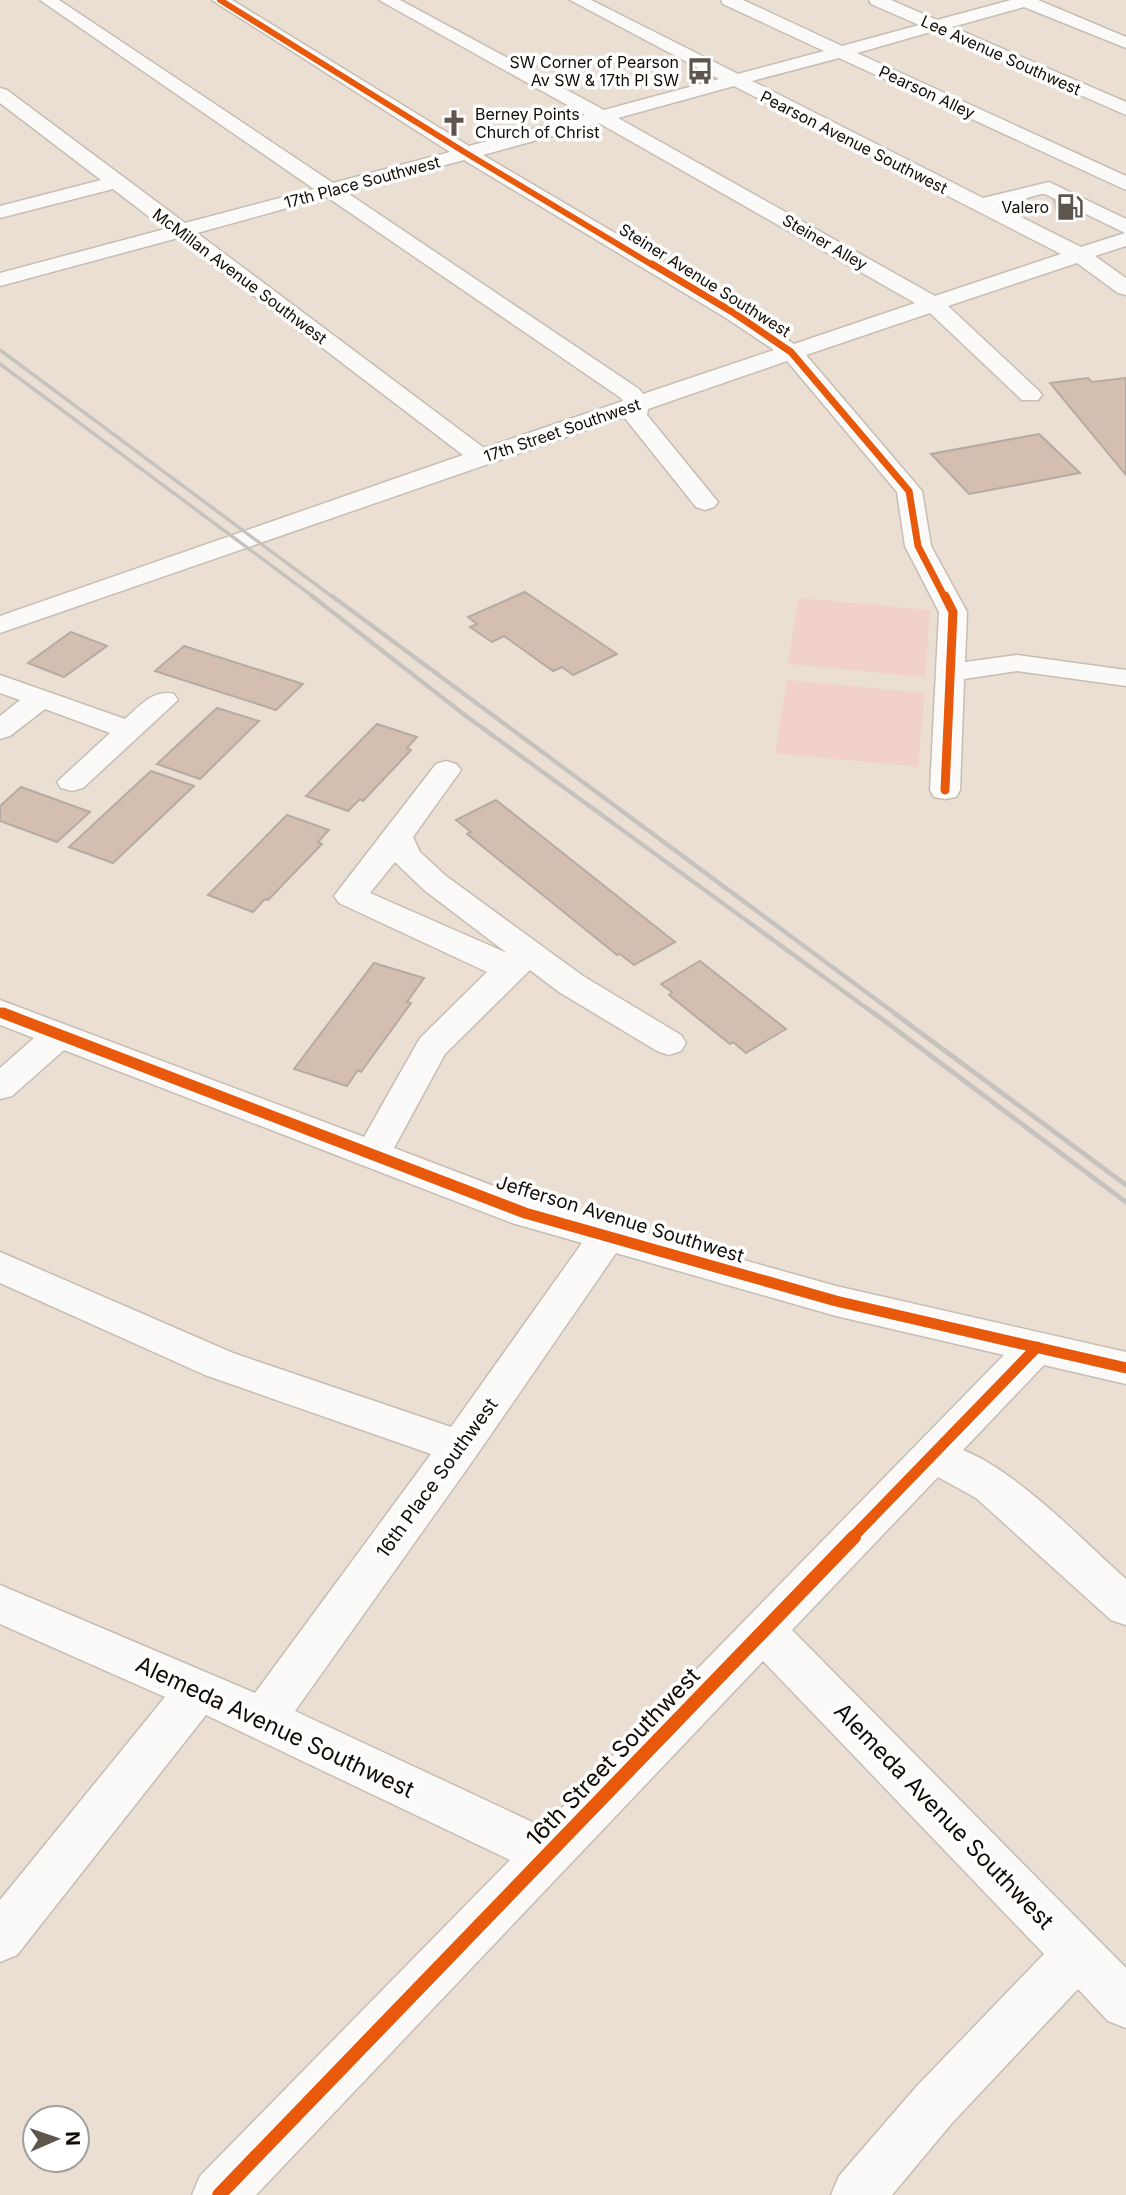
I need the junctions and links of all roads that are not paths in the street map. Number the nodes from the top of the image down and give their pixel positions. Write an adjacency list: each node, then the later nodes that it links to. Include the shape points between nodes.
1 (48, 0): 19 (street)
2 (220, 0): 15 (street, Steiner Avenue Southwest)
3 (387, 0): 14 (street, Steiner Alley)
4 (578, 0): 11 (street, Pearson Avenue Southwest)
5 (729, 0): 10 (street, Pearson Alley)
6 (877, 0): 8 (street, Lee Avenue Southwest)
7 (1027, 1): 8 (street, 17th Place Southwest); 9 (street)
8 (936, 26): 10 (street, 17th Place Southwest); 13 (street, Lee Avenue Southwest)
9 (1126, 43)
10 (841, 52): 11 (street, 17th Place Southwest); 16 (street, Pearson Alley)
11 (734, 81): 14 (street, 17th Place Southwest); 21 (street, Pearson Avenue Southwest)
12 (5, 102): 17 (street, McMillan Avenue Southwest)
13 (1126, 110)
14 (601, 117): 15 (street, 17th Place Southwest); 31 (street, Steiner Alley)
15 (467, 153): 19 (street, 17th Place Southwest); 32 (street, Steiner Avenue Southwest)
16 (1077, 162): 18 (street, Pearson Alley); 21 (street)
17 (117, 181): 23 (street); 26 (street, McMillan Avenue Southwest)
18 (1126, 184)
19 (329, 191): 26 (street, 17th Place Southwest); 34 (street, via 631,394)
20 (1018, 194): 21 (street); 22 (street); 22 (street, via 1049,188)
21 (973, 202): 24 (street, Pearson Avenue Southwest)
22 (1065, 208): 24 (street); 25 (street); 25 (street, via 1076,223)
23 (0, 212)
24 (1016, 223): 27 (street, Pearson Avenue Southwest)
25 (1123, 226): 27 (street, 17th Street Southwest)
26 (181, 231): 29 (street, 17th Place Southwest); 35 (street, McMillan Avenue Southwest)
27 (1078, 254): 28 (street); 30 (street, Pearson Avenue Southwest); 31 (street, 17th Street Southwest)
28 (1126, 260)
29 (0, 280)
30 (1126, 288)
31 (933, 304): 32 (street, 17th Street Southwest); 33 (street, Steiner Alley)
32 (792, 352): 34 (street, 17th Street Southwest); 38 (street, Steiner Avenue Southwest, via 909,491 918,546 954,612)
33 (1030, 395)
34 (636, 405): 35 (street, 17th Street Southwest); 36 (street, via 635,416)
35 (481, 457): 37 (street, 17th Street Southwest)
36 (705, 502)
37 (0, 625)
38 (950, 673): 39 (street, via 1017,663); 47 (street, Steiner Avenue Southwest)
39 (1126, 678)
40 (0, 683): 41 (street)
41 (41, 698): 43 (street); 44 (street)
42 (163, 700): 44 (street)
43 (0, 730)
44 (128, 730): 46 (street)
45 (446, 770): 48 (street)
46 (72, 782)
47 (945, 790)
48 (398, 837): 49 (street, via 407,857); 49 (street, via 350,896)
49 (519, 960): 52 (street, via 571,984); 54 (street, via 432,1046)
50 (0, 1012): 51 (street, Jefferson Avenue Southwest)
51 (58, 1036): 53 (street); 54 (street, Jefferson Avenue Southwest)
52 (668, 1043)
53 (0, 1087)
54 (372, 1155): 55 (street, Jefferson Avenue Southwest, via 525,1213)
55 (607, 1236): 57 (street, Jefferson Avenue Southwest, via 836,1301); 59 (street, 16th Place Southwest)
56 (0, 1267): 59 (street, via 219,1364)
57 (1037, 1348): 58 (street, Jefferson Avenue Southwest); 60 (street, 16th Street Southwest)
58 (1126, 1368)
59 (460, 1447): 65 (street, 16th Place Southwest)
60 (932, 1456): 62 (street, via 992,1486); 63 (street, 16th Street Southwest)
61 (0, 1604): 64 (street, Alemeda Avenue Southwest)
62 (1126, 1606)
63 (763, 1630): 66 (street, 16th Street Southwest); 68 (street, Alemeda Avenue Southwest)
64 (198, 1690): 65 (street, Alemeda Avenue Southwest); 67 (street)
65 (263, 1718): 66 (street, Alemeda Avenue Southwest)
66 (549, 1854): 70 (street, 16th Street Southwest)
67 (0, 1938)
68 (1078, 1954): 69 (street, Alemeda Avenue Southwest); 71 (street, via 934,2105)
69 (1126, 2003)
70 (219, 2195)
71 (859, 2195)

